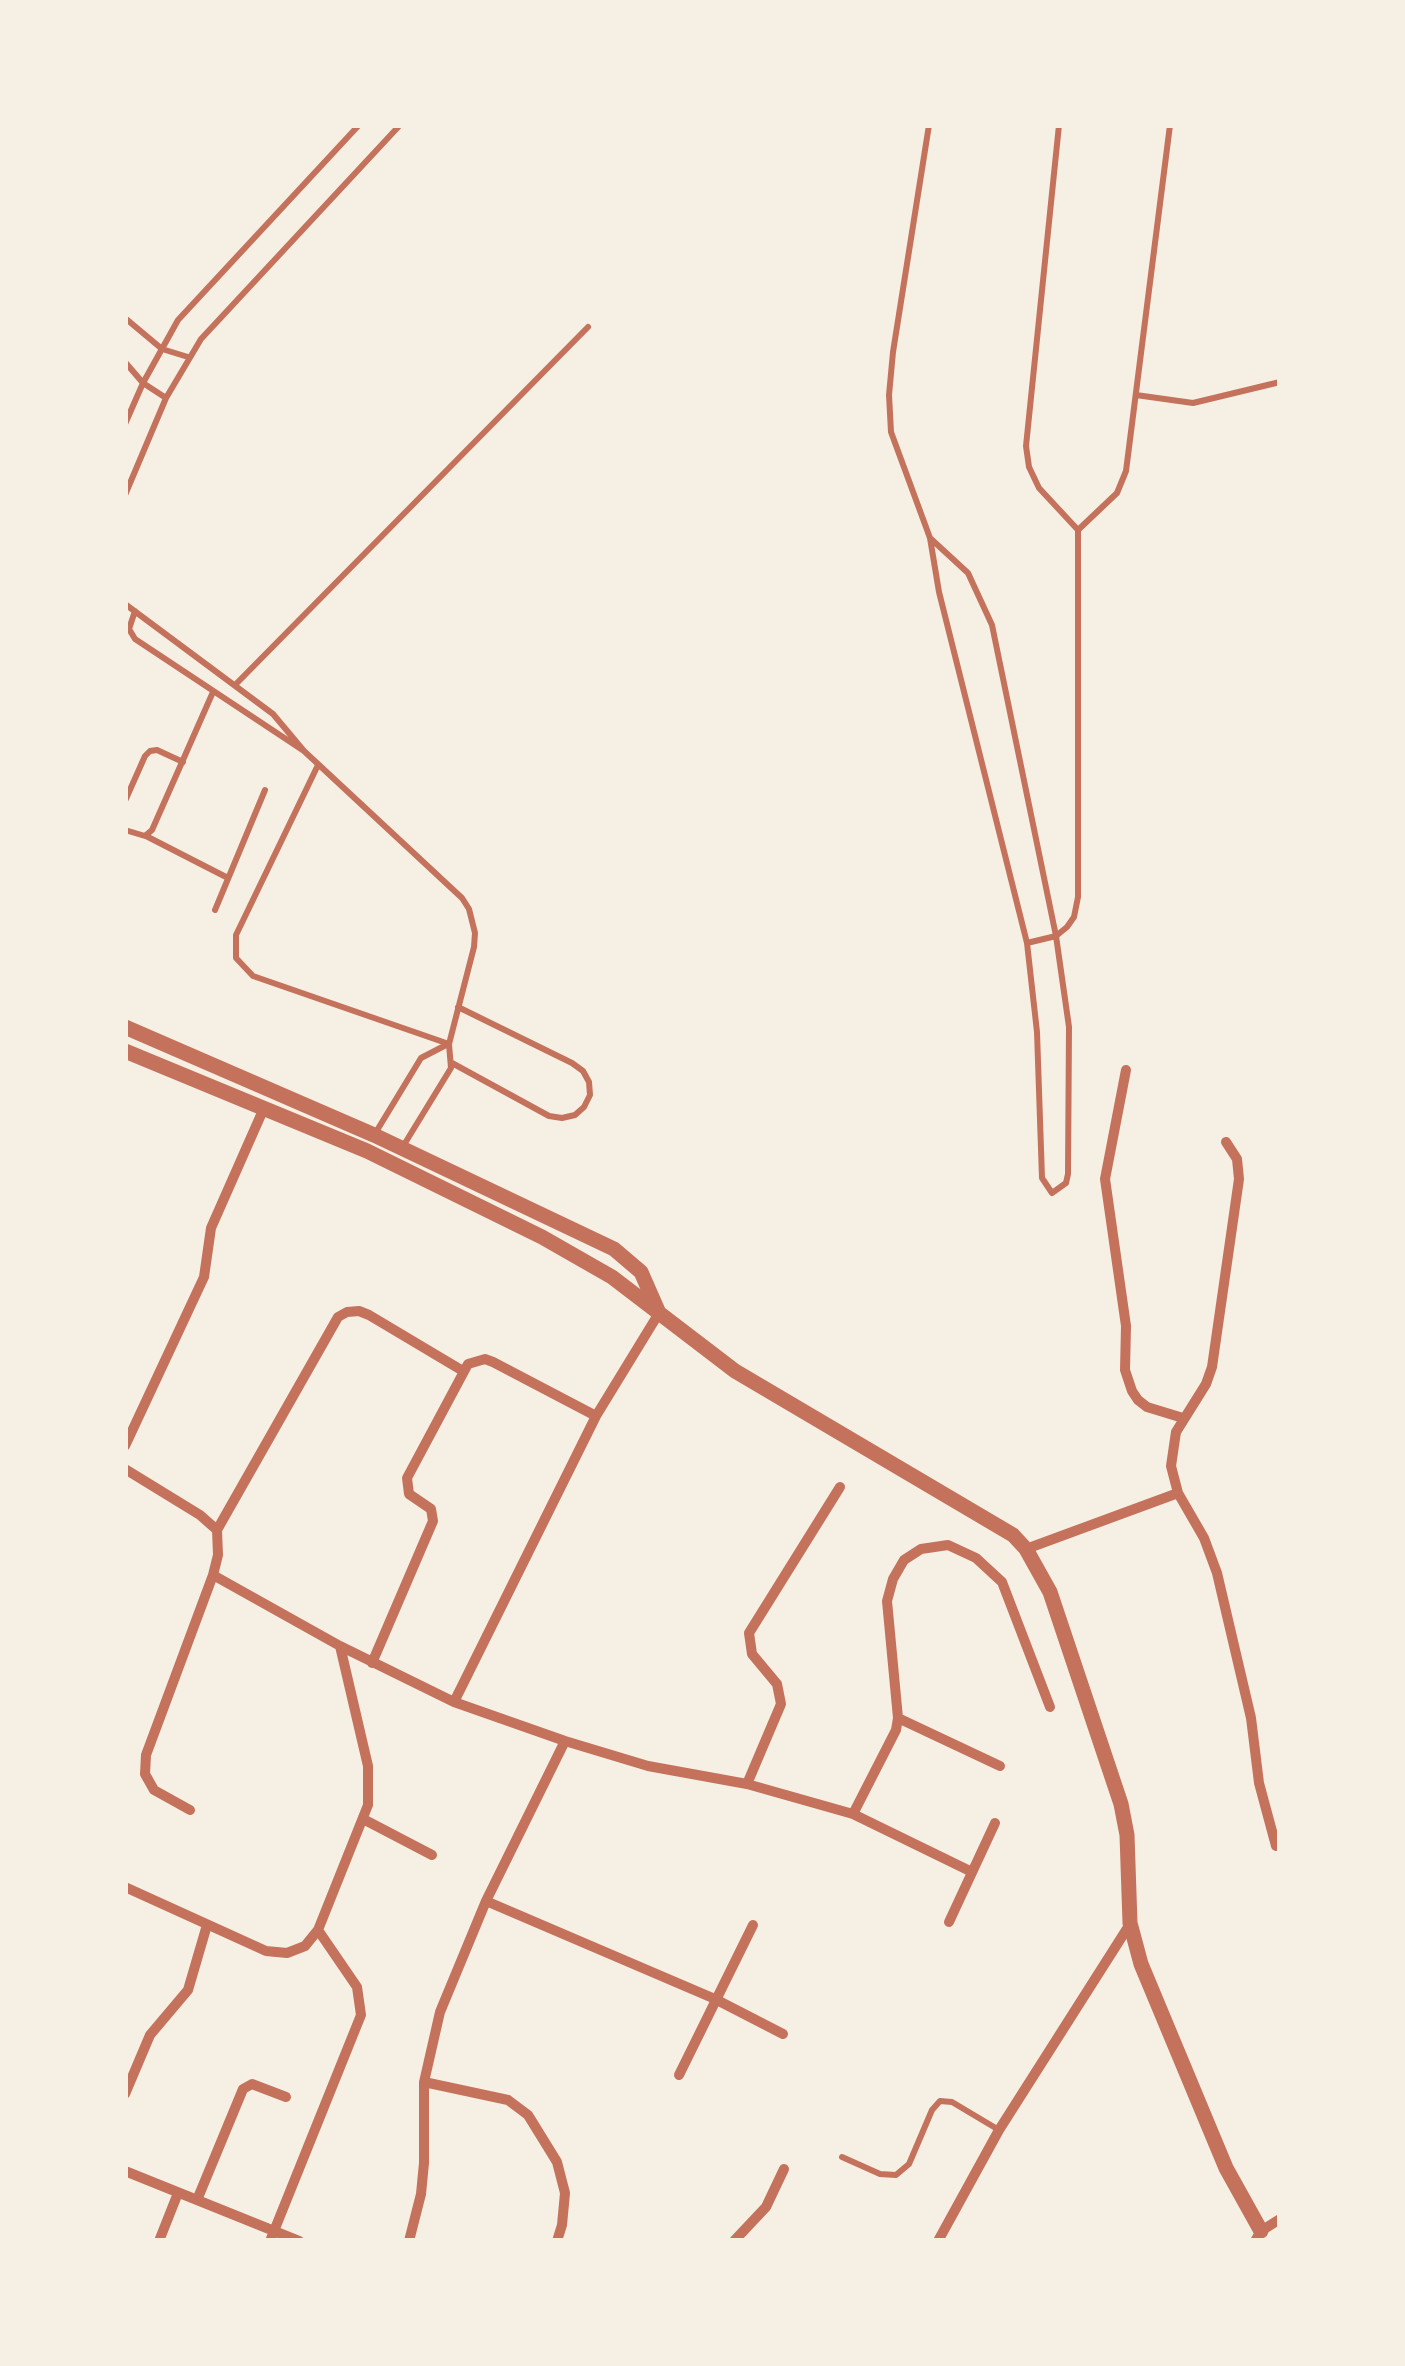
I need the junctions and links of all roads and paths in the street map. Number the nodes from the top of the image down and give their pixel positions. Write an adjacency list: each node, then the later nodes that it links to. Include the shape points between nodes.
1 (358, 125): 8 (lane, via 178,320)
2 (400, 125): 9 (lane)
3 (929, 125): 18 (lane, via 889,396 891,432)
4 (1059, 125): 17 (lane, via 1026,446 1039,488)
5 (1170, 125): 13 (lane)
6 (125, 318): 8 (lane)
7 (588, 327): 21 (lane)
8 (162, 349): 9 (lane); 11 (lane)
9 (188, 357): 14 (lane)
10 (125, 362): 11 (lane)
11 (143, 382): 14 (lane); 15 (lane)
12 (1280, 382): 13 (lane, via 1193,403)
13 (1136, 395): 17 (lane, via 1117,493)
14 (166, 398): 16 (lane)
15 (125, 424)
16 (125, 495)
17 (1078, 530): 32 (lane, via 1078,897 1074,917)
18 (930, 538): 32 (lane, via 968,574 992,625); 33 (lane)
19 (125, 604): 20 (lane)
20 (136, 611): 21 (lane); 22 (lane, via 129,628 135,639)
21 (236, 684): 23 (lane, via 282,722)
22 (213, 692): 23 (lane); 24 (lane)
23 (304, 751): 25 (lane)
24 (182, 762): 27 (lane, via 150,751); 29 (lane)
25 (318, 765): 34 (lane, via 469,909 474,948); 36 (lane, via 236,935 236,958 253,976)
26 (265, 790): 30 (lane)
27 (125, 801)
28 (125, 830): 29 (lane)
29 (144, 836): 30 (lane)
30 (228, 878): 31 (lane)
31 (215, 910)
32 (1056, 936): 33 (lane); 33 (lane, via 1069,1026 1068,1174 1052,1193 1042,1178 1038,1032)
33 (1027, 944)
34 (458, 1007): 36 (lane); 38 (lane, via 572,1063 583,1071 590,1095 575,1115 550,1116)
35 (125, 1028): 41 (street)
36 (450, 1044): 38 (lane); 41 (lane, via 421,1058)
37 (125, 1051): 40 (street)
38 (452, 1063): 43 (lane)
39 (1126, 1070): 48 (street, via 1105,1179 1126,1326 1125,1370 1138,1400)
40 (264, 1108): 44 (street); 49 (street, via 210,1228 204,1276)
41 (374, 1134): 43 (street); 44 (street)
42 (1226, 1142): 48 (street, via 1239,1169 1215,1350 1206,1384)
43 (402, 1149): 45 (street, via 614,1249 640,1272)
44 (366, 1151): 45 (street, via 556,1244)
45 (659, 1313): 47 (street); 54 (street, via 735,1370 995,1523)
46 (463, 1371): 47 (street, via 484,1359); 53 (street, via 369,1315 347,1312); 57 (street, via 405,1483 433,1521)
47 (596, 1416): 58 (street)
48 (1184, 1418): 52 (street, via 1170,1466)
49 (125, 1446)
50 (125, 1469): 53 (street)
51 (840, 1487): 63 (street, via 749,1633 752,1654 777,1684 781,1704)
52 (1178, 1493): 54 (street); 68 (street, via 1217,1573)
53 (217, 1530): 55 (street)
54 (1026, 1549): 74 (street, via 1050,1592 1121,1804)
55 (213, 1575): 56 (street); 64 (street, via 146,1755 154,1790)
56 (340, 1646): 57 (street); 66 (street, via 368,1766)
57 (372, 1663): 58 (street)
58 (454, 1702): 61 (street)
59 (1050, 1707): 60 (street, via 1002,1582 976,1558 948,1545 921,1549 893,1579 887,1623)
60 (898, 1718): 62 (street); 65 (street)
61 (564, 1741): 63 (street); 72 (street)
62 (1000, 1766)
63 (746, 1784): 65 (street)
64 (190, 1810)
65 (853, 1814): 70 (street)
66 (365, 1820): 69 (street); 77 (street)
67 (994, 1824): 70 (street)
68 (1276, 1846)
69 (432, 1855)
70 (972, 1872): 73 (street)
71 (125, 1887): 76 (street)
72 (486, 1902): 78 (street); 81 (street, via 440,2012)
73 (949, 1922)
74 (1130, 1923): 84 (street); 92 (street, via 1141,1964)
75 (753, 1924): 78 (street)
76 (207, 1925): 77 (street, via 266,1951 287,1953 305,1946); 82 (street, via 188,1990 150,2035)
77 (318, 1930): 91 (street, via 357,1987 362,2015)
78 (715, 1998): 79 (street); 80 (street)
79 (783, 2034)
80 (679, 2075)
81 (424, 2082): 95 (street, via 424,2163); 96 (street, via 508,2100 528,2114 561,2178)
82 (125, 2094)
83 (286, 2097): 89 (street, via 252,2084 242,2089)
84 (999, 2130): 85 (lane, via 940,2101 909,2164 896,2175); 98 (street)
85 (842, 2158)
86 (784, 2169): 97 (street, via 766,2207)
87 (125, 2172): 88 (street)
88 (178, 2193): 89 (street); 93 (street)
89 (197, 2200): 91 (street)
90 (1280, 2219): 92 (street)
91 (272, 2236): 94 (street)
92 (1258, 2236)
93 (159, 2241)
94 (299, 2241)
95 (409, 2241)
96 (557, 2241)
97 (734, 2241)
98 (938, 2241)

